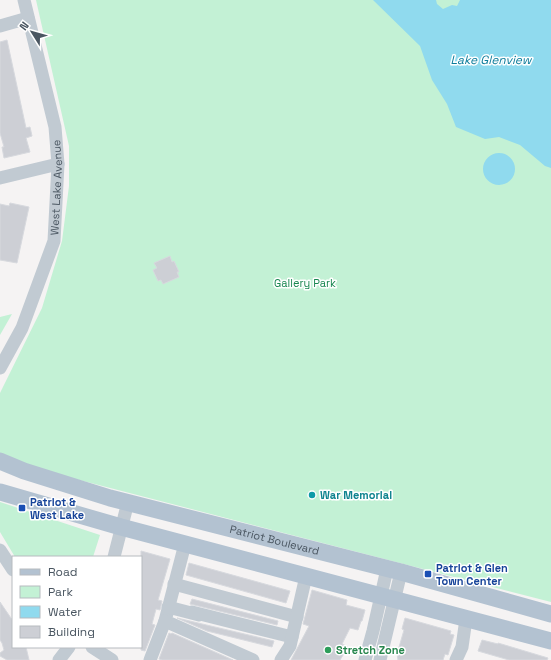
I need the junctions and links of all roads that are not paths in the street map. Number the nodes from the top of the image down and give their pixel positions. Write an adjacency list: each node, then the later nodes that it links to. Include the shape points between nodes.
1 (24, 0): 2 (street, West Lake Avenue)
2 (28, 18): 3 (street); 4 (street, West Lake Avenue, via 55,127)
3 (0, 26)
4 (58, 164): 5 (street); 6 (street, West Lake Avenue, via 54,241 22,328)
5 (0, 178)
6 (0, 368)
7 (0, 462): 9 (main road, Patriot Boulevard)
8 (0, 492): 10 (main road)
9 (128, 502): 10 (street); 15 (main road, Patriot Boulevard)
10 (121, 527): 11 (main road); 13 (street)
11 (185, 544): 16 (main road); 17 (street)
12 (0, 550): 14 (street)
13 (114, 556)
14 (12, 568)
15 (394, 570): 18 (street); 21 (main road, Patriot Boulevard)
16 (306, 576): 18 (main road); 22 (street)
17 (174, 584): 19 (street); 22 (street)
18 (387, 598): 23 (main road); 36 (street); 37 (street)
19 (168, 607): 24 (street); 25 (street)
20 (192, 612): 26 (street)
21 (551, 614)
22 (297, 617): 26 (street)
23 (466, 619): 27 (main road); 30 (street)
24 (164, 621): 33 (street); 34 (street)
25 (267, 632)
26 (292, 637): 35 (street, via 290,646)
27 (551, 641)
28 (68, 648): 31 (street)
29 (94, 648): 32 (street)
30 (461, 659)
31 (59, 660)
32 (112, 660)
33 (150, 660)
34 (253, 660)
35 (281, 660)
36 (365, 660)
37 (380, 660)

